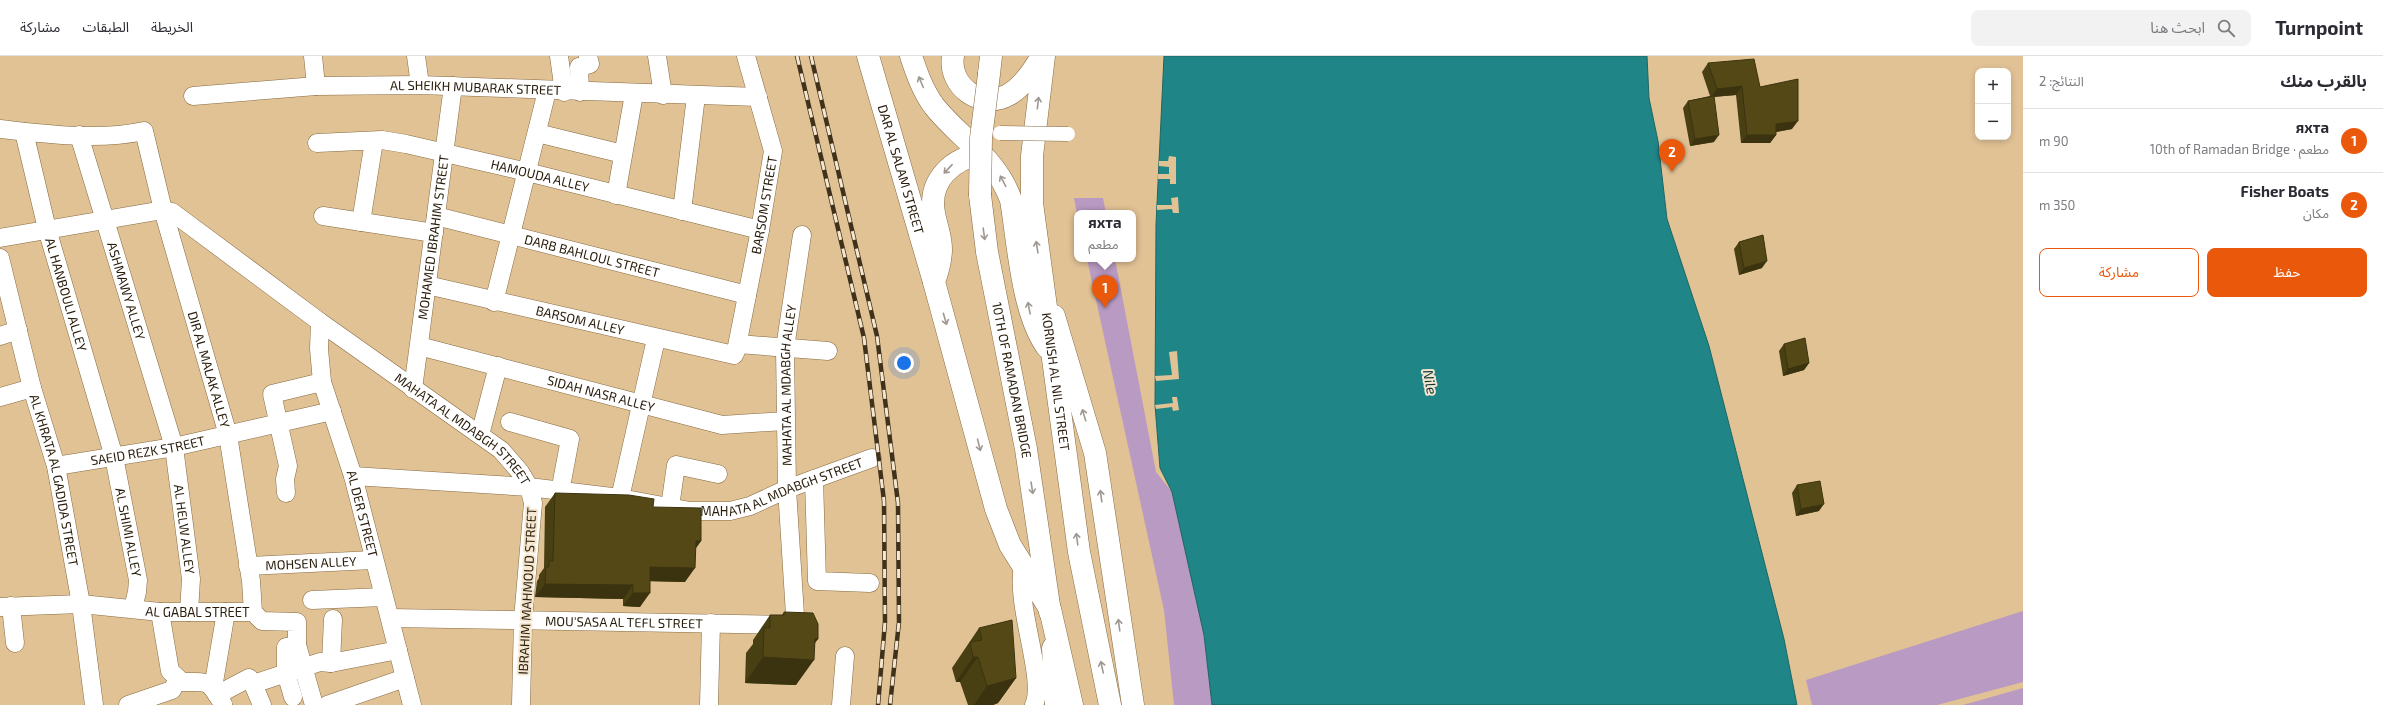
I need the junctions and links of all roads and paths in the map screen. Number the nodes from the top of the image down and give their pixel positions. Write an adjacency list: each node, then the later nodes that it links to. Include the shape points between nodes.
1 (313, 56): 13 (street)
2 (416, 56): 12 (street)
3 (559, 56): 15 (street)
4 (588, 56): 15 (street, via 590,64 579,67)
5 (657, 56): 17 (street)
6 (746, 56): 20 (street, BARSOM STREET)
7 (868, 56): 49 (main road, DAR AL SALAM STREET)
8 (912, 56): 31 (main road, one-way to 8, via 934,106 920,82)
9 (953, 56): 11 (main road, KORNISH AL NIL STREET, via 954,74 962,88 975,97 991,100 1013,92 1029,76)
10 (992, 56): 96 (main road, 10TH OF RAMADAN BRIDGE, one-way to 96, bridge, via 980,138 983,224 1026,449)
11 (1043, 56): 48 (main road, KORNISH AL NIL STREET, one-way to 11, via 1034,226 1031,180)
12 (420, 85): 13 (street, AL SHEIKH MUBARAK STREET); 14 (street, AL SHEIKH MUBARAK STREET)
13 (316, 86): 18 (street, AL SHEIKH MUBARAK STREET)
14 (453, 86): 15 (street, AL SHEIKH MUBARAK STREET); 29 (street, MOHAMED IBRAHIM STREET)
15 (563, 92): 16 (street, AL SHEIKH MUBARAK STREET); 23 (street)
16 (634, 94): 17 (street, AL SHEIKH MUBARAK STREET); 30 (street)
17 (662, 95): 19 (street, AL SHEIKH MUBARAK STREET)
18 (193, 96)
19 (696, 96): 20 (street, AL SHEIKH MUBARAK STREET); 35 (street)
20 (758, 98): 41 (street, BARSOM STREET, via 772,151)
21 (0, 129): 22 (street)
22 (24, 132): 26 (street); 40 (street, AL HANBOULI ALLEY)
23 (536, 133): 30 (street); 32 (street)
24 (1000, 133): 25 (street, bridge)
25 (1068, 134)
26 (79, 135): 34 (street, DIR AL MALAK ALLEY, via 125,135 144,131); 38 (street, ASHMAWY ALLEY)
27 (374, 140): 28 (street, HAMOUDA ALLEY); 29 (street, HAMOUDA ALLEY); 39 (street)
28 (317, 143)
29 (444, 153): 32 (street, HAMOUDA ALLEY); 37 (street, MOHAMED IBRAHIM STREET)
30 (623, 154): 33 (street)
31 (982, 154): 49 (main road, one-way to 49, via 972,155 953,163 936,187 933,205 941,249); 61 (main road, one-way to 31, via 1041,338 1030,312 1009,195 997,170)
32 (527, 172): 33 (street, HAMOUDA ALLEY); 44 (street)
33 (616, 195): 35 (street, HAMOUDA ALLEY)
34 (163, 210): 38 (street); 53 (street, MAHATA AL MDABGH STREET, via 180,216); 72 (street, DIR AL MALAK ALLEY)
35 (682, 212): 41 (street, HAMOUDA ALLEY)
36 (323, 216): 39 (street)
37 (436, 216): 42 (street, MOHAMED IBRAHIM STREET); 44 (street, DARB BAHLOUL STREET)
38 (105, 219): 40 (street); 74 (street, ASHMAWY ALLEY)
39 (361, 222): 42 (street)
40 (47, 229): 45 (street); 75 (street, AL HANBOULI ALLEY)
41 (760, 230): 51 (street, BARSOM STREET)
42 (434, 233): 50 (street, MOHAMED IBRAHIM STREET)
43 (802, 235): 58 (street, MAHATA AL MDABGH ALLEY)
44 (510, 236): 51 (street, DARB BAHLOUL STREET); 52 (street)
45 (0, 238)
46 (0, 258): 47 (street, AL KHRATA AL GADIDA STREET)
47 (2, 277): 54 (street, AL KHRATA AL GADIDA STREET)
48 (1042, 277): 61 (main road, KORNISH AL NIL STREET); 132 (main road, one-way to 48, via 1095,453)
49 (934, 282): 89 (main road, one-way to 89, via 996,509 1010,545)
50 (427, 285): 52 (street, BARSOM ALLEY); 57 (street, MOHAMED IBRAHIM STREET)
51 (747, 295): 59 (street, BARSOM STREET)
52 (494, 302): 56 (street, BARSOM ALLEY)
53 (320, 322): 63 (street, AL DER STREET); 65 (street, MAHATA AL MDABGH STREET)
54 (18, 330): 55 (street); 64 (street, AL KHRATA AL GADIDA STREET)
55 (0, 336)
56 (656, 339): 59 (street, BARSOM ALLEY); 67 (street)
57 (418, 346): 62 (street, SIDAH NASR ALLEY); 65 (street, MOHAMED IBRAHIM STREET)
58 (785, 348): 59 (street, BARSOM ALLEY); 60 (street, BARSOM ALLEY); 69 (street, MAHATA AL MDABGH ALLEY)
59 (736, 350)
60 (828, 350)
61 (1053, 354): 131 (main road, KORNISH AL NIL STREET, one-way to 61, via 1079,552)
62 (498, 366): 67 (street, SIDAH NASR ALLEY); 73 (street)
63 (322, 382): 68 (street, AL DER STREET); 70 (street, via 273,393)
64 (32, 388): 66 (street); 77 (street, AL KHRATA AL GADIDA STREET)
65 (413, 389): 73 (street, MAHATA AL MDABGH STREET)
66 (0, 397)
67 (642, 403): 69 (street, SIDAH NASR ALLEY, via 727,426); 85 (street)
68 (332, 411): 70 (street, SAEID REZK STREET); 79 (street, AL DER STREET)
69 (785, 421): 82 (street, MAHATA AL MDABGH ALLEY)
70 (278, 422): 72 (street, SAEID REZK STREET); 84 (street, via 288,466 285,479)
71 (510, 422): 83 (street, via 570,439)
72 (228, 435): 74 (street, SAEID REZK STREET); 88 (street, DIR AL MALAK ALLEY)
73 (480, 436): 81 (street, MAHATA AL MDABGH STREET, via 501,450)
74 (174, 447): 75 (street, SAEID REZK STREET); 98 (street, AL HELW ALLEY, via 190,579)
75 (114, 457): 77 (street, SAEID REZK STREET); 95 (street, AL SHIMI ALLEY, via 138,580)
76 (872, 458): 80 (street, MAHATA AL MDABGH STREET)
77 (56, 466): 93 (street, AL KHRATA AL GADIDA STREET)
78 (718, 474): 86 (street, via 676,465)
79 (353, 476): 81 (street); 87 (street, AL DER STREET)
80 (814, 479): 82 (street, MAHATA AL MDABGH STREET); 90 (street, via 817,581)
81 (529, 487): 83 (street, MAHATA AL MDABGH STREET); 103 (street, IBRAHIM MAHMOUD STREET, via 533,503)
82 (787, 489): 86 (street, MAHATA AL MDABGH STREET, via 769,499 730,511 703,512); 105 (street, MAHATA AL MDABGH ALLEY, via 795,615 791,625)
83 (560, 492): 85 (street, MAHATA AL MDABGH STREET)
84 (286, 493)
85 (620, 498): 86 (street, MAHATA AL MDABGH STREET)
86 (670, 507)
87 (373, 560): 88 (street, MOHSEN ALLEY); 91 (street, AL DER STREET)
88 (248, 566): 100 (street, DIR AL MALAK ALLEY)
89 (1023, 567): 96 (main road); 128 (street, via 1021,592 1037,687)
90 (870, 583)
91 (383, 596): 92 (street); 101 (street, AL DER STREET)
92 (312, 600)
93 (81, 604): 94 (street, AL GABAL STREET); 95 (street, AL GABAL STREET); 119 (street, AL KHRATA AL GADIDA STREET)
94 (6, 607): 106 (street)
95 (133, 608): 97 (street, AL GABAL STREET)
96 (1050, 609): 129 (main road, 10TH OF RAMADAN BRIDGE); 130 (main road)
97 (160, 612): 98 (street, AL GABAL STREET); 114 (street, via 170,671)
98 (189, 612): 99 (street, AL GABAL STREET)
99 (226, 612): 100 (street, AL GABAL STREET); 116 (street)
100 (253, 612): 107 (street, AL GABAL STREET, via 262,621 298,623)
101 (390, 618): 103 (street, MOU'SASA AL TEFL STREET); 108 (street, AL DER STREET)
102 (333, 619): 110 (street)
103 (524, 619): 104 (street, MOU'SASA AL TEFL STREET); 125 (street, IBRAHIM MAHMOUD STREET)
104 (711, 623): 105 (street, MOU'SASA AL TEFL STREET); 126 (street)
105 (785, 626)
106 (15, 644)
107 (297, 645): 111 (street, AL GABAL STREET); 112 (street, via 286,646)
108 (398, 650): 110 (street); 113 (street, AL DER STREET)
109 (845, 656): 127 (street)
110 (331, 663): 111 (street, via 320,662)
111 (304, 668): 112 (street); 122 (street, AL GABAL STREET)
112 (286, 673): 115 (street); 117 (street)
113 (405, 678): 123 (street); 124 (street, AL DER STREET)
114 (178, 679): 116 (street, via 182,682 202,681); 118 (street, via 172,690)
115 (253, 684): 116 (street, via 249,678); 121 (street)
116 (218, 696)
117 (292, 697)
118 (159, 700): 120 (street)
119 (94, 705)
120 (128, 705)
121 (262, 705)
122 (314, 705)
123 (327, 705)
124 (412, 705)
125 (522, 705)
126 (709, 705)
127 (841, 705)
128 (1034, 705)
129 (1056, 705)
130 (1072, 705)
131 (1110, 705)
132 (1133, 705)

